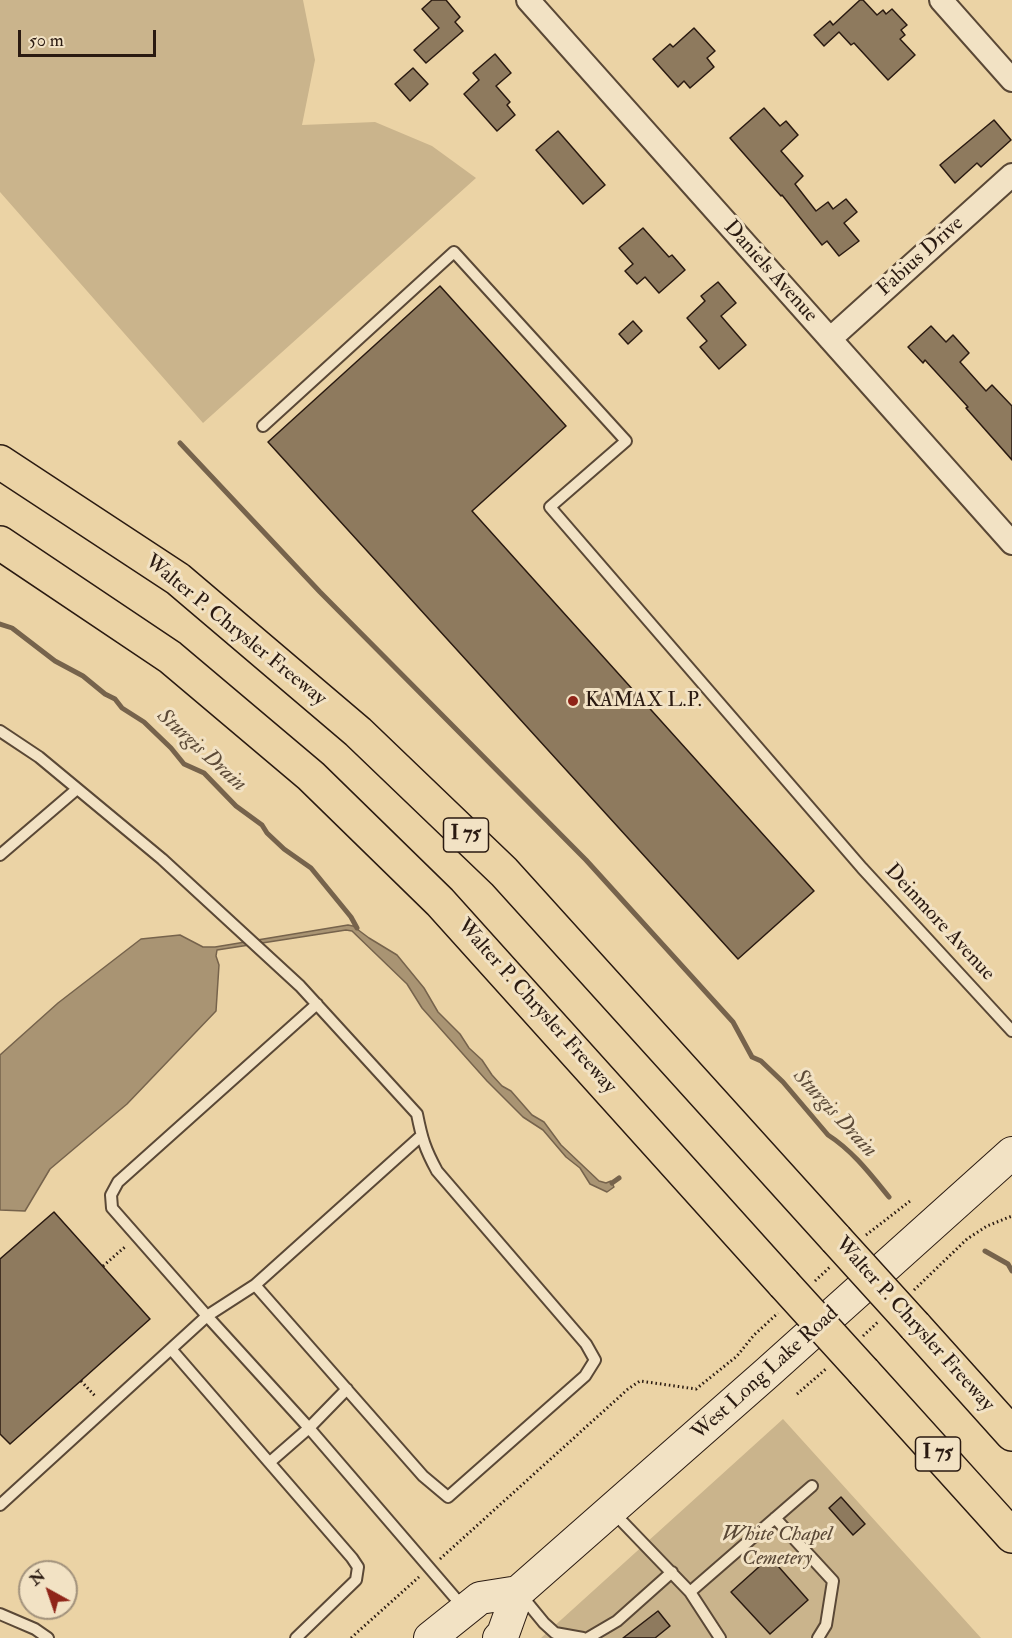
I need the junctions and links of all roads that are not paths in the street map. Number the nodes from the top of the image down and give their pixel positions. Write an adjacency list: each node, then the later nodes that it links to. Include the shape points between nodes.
1 (528, 0): 5 (street, Daniels Avenue)
2 (941, 0): 3 (street)
3 (1012, 80)
4 (1012, 176): 5 (street, Fabius Drive)
5 (830, 339): 9 (street, Daniels Avenue)
6 (263, 426): 14 (lane, Deinmore Avenue, via 454,252 626,441 550,507 862,868)
7 (0, 462): 22 (highway, Walter P. Chrysler Freeway / I 75, bridge, via 178,579 358,732 504,872)
8 (0, 543): 28 (highway, Walter P. Chrysler Freeway / I 75, bridge, via 170,657 311,777 440,902)
9 (1012, 543)
10 (0, 731): 11 (lane)
11 (77, 789): 12 (lane); 13 (lane, via 162,859)
12 (0, 855)
13 (316, 1004): 15 (lane, via 417,1114); 18 (lane, via 118,1182 111,1195 111,1208)
14 (1012, 1031)
15 (422, 1136): 17 (lane); 20 (lane, via 437,1171 586,1344 595,1360 585,1376 448,1497 423,1476)
16 (1012, 1153): 26 (main road, West Long Lake Road)
17 (255, 1285): 18 (lane); 20 (lane)
18 (207, 1316): 19 (lane); 21 (lane)
19 (171, 1350): 23 (lane); 25 (lane)
20 (347, 1389): 21 (lane)
21 (309, 1428): 23 (lane); 32 (lane)
22 (1012, 1434)
23 (270, 1462): 35 (lane, via 358,1568 356,1580)
24 (812, 1486): 27 (lane)
25 (0, 1505)
26 (612, 1511): 29 (lane); 30 (main road, West Long Lake Road)
27 (775, 1518): 31 (lane); 40 (lane, via 833,1581 826,1625)
28 (1012, 1536)
29 (672, 1572): 31 (lane); 38 (lane, via 617,1621)
30 (518, 1592): 32 (main road, via 480,1598); 37 (main road, West Long Lake Road); 38 (lane, via 555,1633)
31 (690, 1592): 39 (lane)
32 (465, 1610): 36 (main road)
33 (0, 1614): 34 (lane)
34 (48, 1638)
35 (296, 1638)
36 (430, 1638)
37 (499, 1638)
38 (586, 1638)
39 (720, 1638)
40 (818, 1638)

